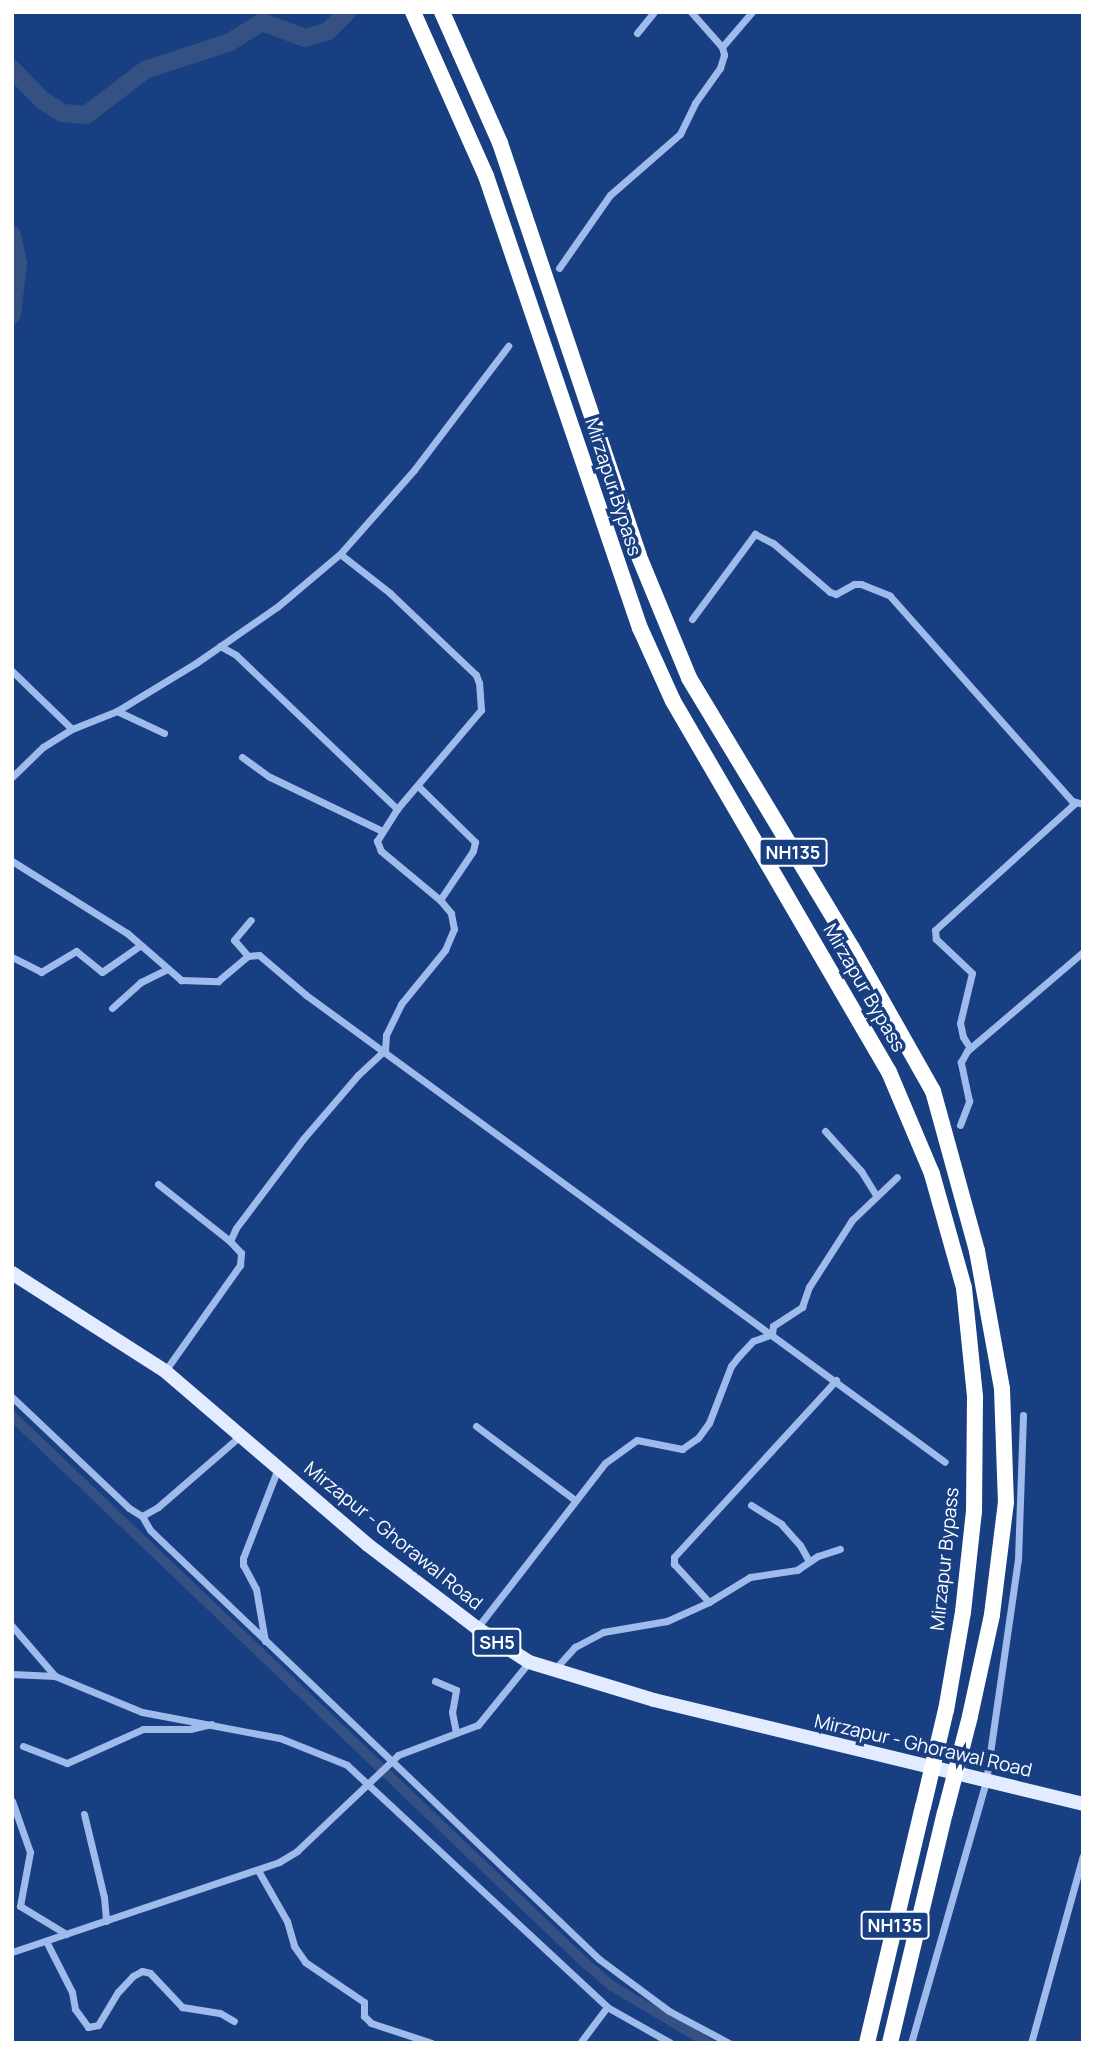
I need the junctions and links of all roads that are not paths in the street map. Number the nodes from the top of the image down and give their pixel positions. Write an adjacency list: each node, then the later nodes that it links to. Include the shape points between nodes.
1 (442, 12): 87 (highway, NH135, bridge, via 500,143 638,554 688,678 933,1091 977,1251 1002,1389 1006,1502 992,1615)
2 (654, 12): 6 (street)
3 (691, 12): 7 (street)
4 (752, 12): 7 (street)
5 (415, 15): 86 (highway, Mirzapur Bypass / NH135, bridge, via 486,176 640,628 673,701 889,1072 932,1174 964,1288 975,1396 974,1511 963,1612 946,1710)
6 (637, 33)
7 (722, 47): 8 (street, via 720,68 680,134 610,195)
8 (559, 268)
9 (508, 346): 10 (street, via 414,470)
10 (341, 554): 12 (street); 19 (street, via 390,593 479,683 481,710)
11 (692, 619): 20 (street, via 755,534 773,542 830,592 861,584 890,596)
12 (220, 646): 14 (street); 21 (street, via 236,655)
13 (12, 671): 15 (street)
14 (117, 711): 15 (street); 16 (street)
15 (72, 729): 18 (street, via 43,747)
16 (164, 733)
17 (242, 757): 22 (street, via 270,777)
18 (12, 777)
19 (418, 786): 21 (street); 24 (street, via 475,842)
20 (1079, 804): 32 (street, via 935,930 936,939 972,973 960,1023)
21 (397, 809): 22 (street)
22 (382, 831): 24 (street, via 377,841 381,851)
23 (12, 861): 26 (street)
24 (440, 900): 33 (street, via 451,913 454,929 445,950 401,1004 386,1035)
25 (251, 920): 28 (street, via 234,940)
26 (141, 945): 29 (street, via 102,972 76,951 41,972); 30 (street)
27 (1083, 952): 32 (street)
28 (248, 956): 30 (street, via 211,983 181,980); 33 (street, via 259,955 306,995)
29 (12, 957)
30 (166, 970): 31 (street, via 141,982)
31 (112, 1008)
32 (971, 1048): 34 (street, via 961,1062 969,1094)
33 (385, 1050): 39 (street, via 303,1139); 41 (street)
34 (960, 1125)
35 (825, 1131): 38 (street)
36 (897, 1177): 38 (street)
37 (158, 1184): 39 (street)
38 (876, 1195): 41 (street, via 829,1254 802,1307 773,1326)
39 (230, 1241): 42 (street, via 241,1253 240,1265)
40 (12, 1273): 42 (main road, Mirzapur - Ghorawal Road / SH5)
41 (772, 1334): 43 (street); 50 (street, via 753,1341 731,1366 709,1423 689,1447 630,1443)
42 (165, 1371): 47 (main road, Mirzapur - Ghorawal Road / SH5)
43 (836, 1380): 48 (street); 55 (street, via 673,1560)
44 (12, 1397): 52 (street)
45 (1023, 1415): 68 (street, via 1018,1559)
46 (476, 1426): 50 (street)
47 (241, 1435): 49 (main road, Mirzapur - Ghorawal Road / SH5); 52 (street)
48 (945, 1462)
49 (278, 1468): 57 (main road, Mirzapur - Ghorawal Road / SH5, via 368,1545); 58 (street, via 243,1558 256,1589)
50 (575, 1500): 57 (street)
51 (751, 1505): 54 (street, via 781,1524)
52 (142, 1516): 58 (street, via 149,1530)
53 (840, 1549): 54 (street)
54 (808, 1561): 55 (street, via 797,1570 750,1577)
55 (709, 1602): 60 (street, via 667,1621 603,1632 575,1647)
56 (12, 1626): 62 (street)
57 (477, 1628): 59 (main road, Mirzapur - Ghorawal Road / SH5)
58 (265, 1641): 67 (street)
59 (529, 1662): 60 (main road, Mirzapur - Ghorawal Road / SH5); 65 (street, via 478,1725)
60 (554, 1671): 68 (main road, Mirzapur - Ghorawal Road / SH5, via 653,1700)
61 (12, 1674): 62 (street)
62 (55, 1676): 64 (street, via 142,1712)
63 (435, 1681): 65 (street, via 456,1690 452,1713)
64 (211, 1724): 66 (street, via 143,1729 67,1763); 69 (street, via 280,1738 347,1765)
65 (456, 1732): 67 (street, via 402,1753)
66 (23, 1746)
67 (390, 1763): 69 (street); 85 (street, via 599,1959 669,2011)
68 (986, 1781): 71 (main road, Mirzapur - Ghorawal Road / SH5); 88 (street)
69 (368, 1783): 74 (street, via 297,1851); 80 (street)
70 (12, 1801): 75 (street, via 30,1852)
71 (1083, 1804)
72 (84, 1814): 76 (street)
73 (1083, 1856): 89 (street)
74 (259, 1872): 76 (street); 82 (street, via 305,1962 364,2002 364,2016 371,2023)
75 (16, 1904): 77 (street)
76 (106, 1921): 77 (street)
77 (65, 1934): 78 (street)
78 (46, 1941): 79 (street); 81 (street, via 72,1992 75,2009 88,2026 98,2025 118,1992 142,1971 150,1973 182,2007 220,2013)
79 (12, 1952)
80 (607, 2007): 83 (street); 84 (street)
81 (234, 2021)
82 (432, 2043)
83 (580, 2043)
84 (671, 2043)
85 (729, 2043)
86 (867, 2043)
87 (890, 2043)
88 (911, 2043)
89 (1031, 2043)

